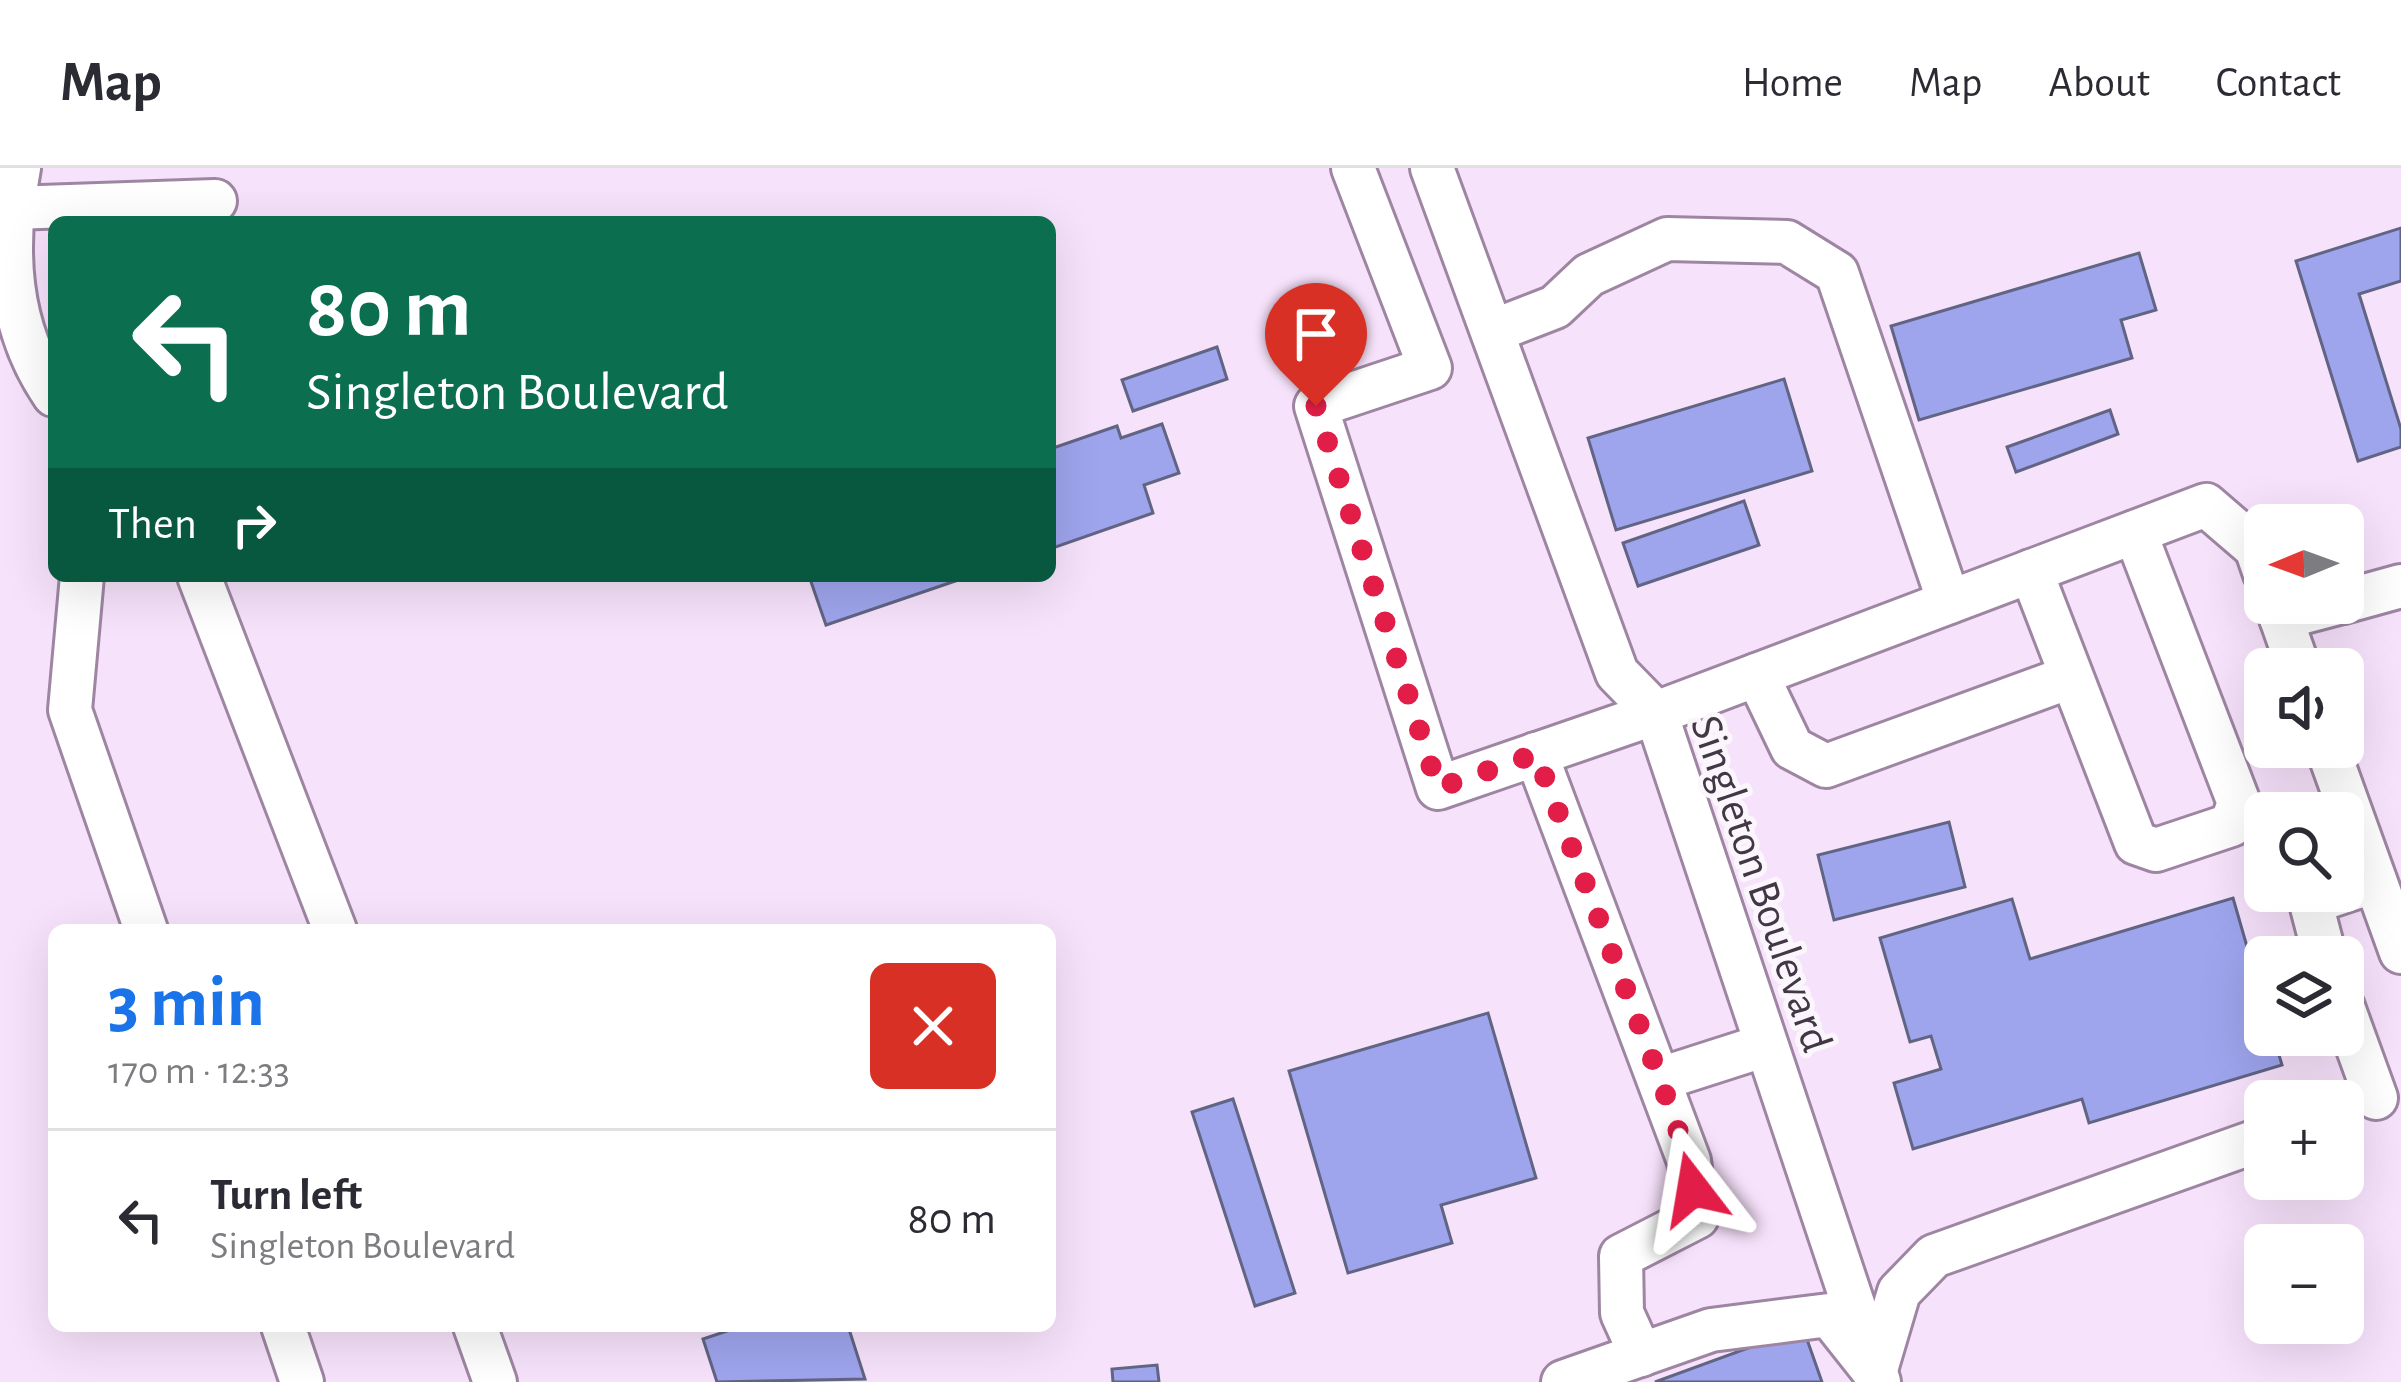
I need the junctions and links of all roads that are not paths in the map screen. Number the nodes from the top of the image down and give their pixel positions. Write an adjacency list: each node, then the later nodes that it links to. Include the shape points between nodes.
1 (1353, 168): 18 (lane, Singleton Boulevard, via 1430,368 1316,406 1438,788)
2 (1432, 168): 5 (lane)
3 (15, 188): 4 (lane); 6 (lane, via 12,283 28,358)
4 (216, 197)
5 (1493, 332): 14 (lane, via 1555,307 1589,275 1667,239 1754,238 1816,256 1837,274); 17 (lane, via 1616,674)
6 (48, 386)
7 (2135, 532): 8 (lane, via 2206,505); 9 (lane); 16 (lane, via 2240,802 2231,825 2156,850 2136,843)
8 (2244, 538)
9 (2031, 571): 14 (lane); 16 (lane)
10 (81, 582): 21 (lane, via 70,710)
11 (201, 582): 22 (lane)
12 (2401, 586): 13 (lane)
13 (2364, 596)
14 (1949, 602): 15 (lane)
15 (1756, 675): 16 (lane, via 1792,748 1826,766); 17 (lane)
16 (2070, 677)
17 (1656, 713): 18 (lane, Singleton Boulevard); 25 (lane, Singleton Boulevard)
18 (1536, 754): 27 (lane)
19 (2335, 768): 20 (lane)
20 (2375, 881): 23 (lane, via 2318,900 2312,907); 24 (lane)
21 (144, 924)
22 (332, 924)
23 (2320, 936)
24 (2401, 952)
25 (1766, 1046): 27 (lane); 33 (lane, Singleton Boulevard)
26 (2359, 1056): 28 (lane)
27 (1660, 1079): 32 (lane, via 1689,1162 1696,1217 1621,1256 1622,1313)
28 (2373, 1099)
29 (2244, 1145): 33 (lane, via 1934,1256 1899,1292)
30 (285, 1332): 34 (lane)
31 (477, 1332): 35 (lane)
32 (1641, 1355): 33 (lane, via 1711,1330 1829,1315); 36 (lane)
33 (1877, 1377)
34 (302, 1382)
35 (495, 1382)
36 (1563, 1382)

